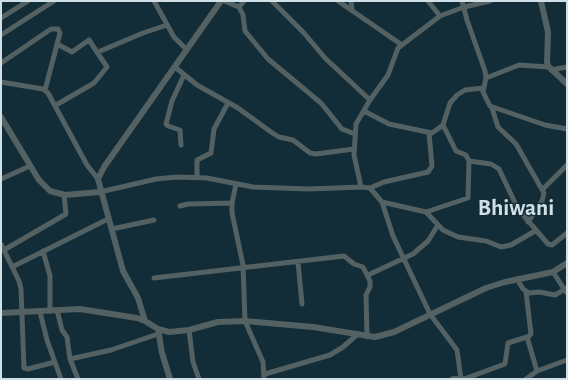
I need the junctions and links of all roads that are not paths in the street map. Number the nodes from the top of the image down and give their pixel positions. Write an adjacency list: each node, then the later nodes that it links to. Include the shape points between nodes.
1 (28, 1): 18 (street)
2 (54, 1): 20 (street)
3 (154, 1): 19 (street)
4 (221, 1): 23 (street)
5 (224, 1): 14 (street)
6 (244, 1): 14 (street)
7 (272, 1): 35 (street, via 325,58)
8 (338, 1): 16 (street)
9 (351, 1): 16 (street)
10 (428, 1): 17 (street)
11 (462, 1): 15 (street)
12 (490, 1): 15 (street)
13 (541, 1): 28 (street, via 548,32 546,55)
14 (239, 7): 44 (street, via 245,31 268,59 321,103 342,129)
15 (464, 7): 17 (street); 30 (street)
16 (352, 10): 22 (street)
17 (440, 16): 22 (street)
18 (1, 18)
19 (167, 25): 23 (street, via 174,37); 24 (street)
20 (1, 35)
21 (57, 44): 24 (street, via 72,52 89,40); 25 (street, via 60,31 53,28); 34 (street)
22 (402, 45): 35 (street, via 396,52 387,77)
23 (187, 50): 26 (street)
24 (98, 52): 37 (street, via 107,65 106,71 94,83)
25 (1, 63)
26 (175, 67): 29 (street); 52 (street)
27 (567, 67): 28 (street)
28 (550, 68): 30 (street, via 519,65); 32 (street)
29 (184, 75): 36 (street); 45 (street, via 172,101 166,124 180,130)
30 (486, 78): 33 (street)
31 (1, 82): 34 (street)
32 (567, 84)
33 (483, 88): 38 (street, via 485,98); 41 (street, via 465,90 456,95 450,103)
34 (45, 90): 37 (street)
35 (370, 100): 39 (street)
36 (228, 103): 46 (street, via 275,135 294,140 310,153); 50 (street, via 214,129 211,153 197,160)
37 (56, 105): 52 (street, via 87,165)
38 (492, 108): 42 (street, via 545,125); 56 (street, via 498,127 516,144 532,175)
39 (364, 111): 43 (street, via 389,124); 44 (street, via 357,122)
40 (1, 117): 49 (street)
41 (443, 125): 43 (street, via 435,132); 47 (street, via 456,151 466,155)
42 (567, 129)
43 (429, 133): 55 (street, via 432,164 428,172 384,182)
44 (355, 134): 46 (street)
45 (181, 145)
46 (354, 149): 54 (street)
47 (469, 161): 62 (street, via 470,196); 65 (street, via 491,164 499,169 515,204)
48 (567, 164): 56 (street)
49 (30, 166): 51 (street); 58 (street, via 50,191)
50 (197, 177): 53 (street); 57 (street, via 164,177)
51 (1, 179)
52 (98, 179): 57 (street)
53 (236, 184): 54 (street, via 309,189); 60 (street)
54 (361, 187): 55 (street)
55 (370, 188): 59 (street)
56 (543, 189): 65 (street, via 544,198)
57 (100, 192): 58 (street); 63 (street)
58 (64, 195): 71 (street, via 66,214)
59 (382, 202): 62 (street); 73 (street)
60 (232, 203): 61 (street); 77 (street)
61 (180, 206)
62 (426, 212): 66 (street)
63 (108, 219): 67 (street); 72 (street)
64 (154, 220): 67 (street)
65 (528, 222): 68 (street)
66 (438, 225): 68 (street, via 458,238 502,247 511,245); 73 (street, via 425,244)
67 (112, 229): 91 (street, via 123,271 138,298)
68 (535, 231): 69 (street, via 551,245)
69 (567, 233)
70 (1, 244): 71 (street)
71 (4, 250): 76 (street)
72 (43, 251): 76 (street); 85 (street, via 50,276)
73 (404, 260): 79 (street); 89 (street)
74 (298, 262): 77 (street); 79 (street, via 344,256 354,264 364,267); 84 (street)
75 (567, 263): 78 (street)
76 (12, 267): 86 (street, via 21,289)
77 (243, 269): 80 (street); 90 (street)
78 (553, 272): 81 (street); 82 (street)
79 (368, 275): 95 (street, via 370,285 366,295)
80 (154, 278)
81 (517, 279): 83 (street); 89 (street, via 486,288)
82 (566, 290): 83 (street, via 555,295)
83 (526, 292): 96 (street, via 531,334)
84 (302, 304)
85 (54, 310): 87 (street); 91 (street, via 98,311); 97 (street, via 67,337)
86 (21, 312): 87 (street); 88 (street); 99 (street, via 24,368)
87 (40, 312): 99 (street)
88 (1, 313)
89 (430, 314): 95 (street, via 394,332); 102 (street, via 454,344 460,359)
90 (245, 320): 92 (street, via 218,322); 94 (street); 101 (street, via 263,362)
91 (145, 321): 93 (street)
92 (189, 330): 93 (street); 106 (street, via 193,362)
93 (158, 331): 97 (street, via 111,350); 105 (street)
94 (358, 334): 95 (street); 101 (street, via 330,355)
95 (367, 337)
96 (528, 337): 100 (street); 102 (street, via 508,343 505,364)
97 (70, 359): 104 (street)
98 (567, 360): 100 (street)
99 (54, 362): 103 (street)
100 (537, 371): 108 (street)
101 (264, 377)
102 (462, 378): 107 (street)
103 (61, 379)
104 (78, 379)
105 (170, 379)
106 (199, 379)
107 (452, 379)
108 (526, 379)

